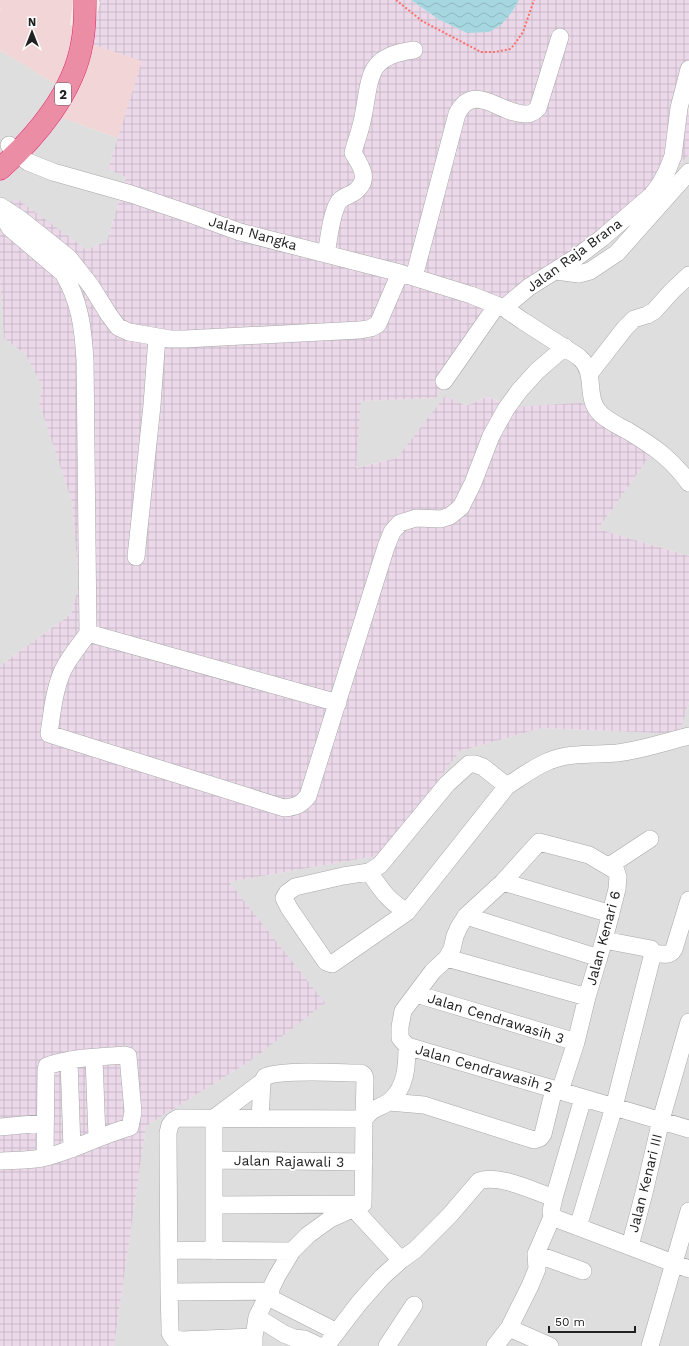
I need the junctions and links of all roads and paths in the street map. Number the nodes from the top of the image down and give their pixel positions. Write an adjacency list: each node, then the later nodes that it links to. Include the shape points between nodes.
1 (74, 0): 6 (highway, 2)
2 (85, 0): 6 (highway, 2)
3 (396, 0): 4 (path, via 422,21 481,52 496,52 510,49 514,45 523,32)
4 (534, 0)
5 (560, 37): 16 (street, via 538,108 529,114 521,114 476,99 461,106)
6 (76, 42): 9 (highway, 2, via 50,96)
7 (414, 50): 14 (street, via 392,54 379,62 370,77 363,120 353,153 364,171 362,181 353,193 339,200)
8 (689, 69): 15 (street, Jalan Raja Brana, via 679,108 673,156 660,184 648,199 602,238)
9 (9, 150): 10 (highway, 2); 14 (street, Jalan Nangka, via 28,162 53,172 131,194 240,232)
10 (0, 169)
11 (689, 172): 15 (street, via 617,253 590,271 578,274)
12 (0, 206): 19 (street, via 69,258 118,327 129,332)
13 (0, 211): 25 (street, via 10,228 63,273 79,309 85,360)
14 (326, 254): 16 (street, Jalan Nangka)
15 (556, 271): 18 (street, Jalan Raja Brana)
16 (407, 275): 18 (street, Jalan Nangka); 19 (street, via 378,324 371,328 185,339)
17 (689, 275): 21 (street, via 654,311 634,319 624,328)
18 (500, 306): 20 (street, Jalan Nangka); 22 (street, Jalan Raja Brana)
19 (157, 337): 24 (street)
20 (565, 347): 21 (street, Jalan Nangka, via 584,361); 26 (street, via 519,391 506,410 491,436 461,507 450,516 441,519 416,518 400,523 392,532)
21 (590, 373): 23 (street, via 592,395 597,410 666,456)
22 (444, 381)
23 (689, 483)
24 (136, 557)
25 (88, 633): 26 (street); 26 (street, via 63,670 57,687 49,734 284,808 303,803 308,796)
26 (338, 703)
27 (689, 736): 28 (street, via 640,750 567,756 550,760)
28 (507, 786): 31 (street, via 483,767 469,764 447,784 380,865); 34 (street)
29 (650, 839): 30 (street)
30 (608, 866): 32 (street, Jalan Kenari 6, via 589,855 539,842); 35 (street, Jalan Kenari 6, via 616,871 618,877)
31 (369, 872): 34 (street, via 386,896); 34 (street, via 300,886 286,893 284,898 289,908 326,962 332,964)
32 (502, 882): 35 (street); 36 (street)
33 (689, 900): 38 (street, via 673,953)
34 (407, 912)
35 (611, 914): 37 (street, Jalan Kenari 6)
36 (466, 916): 39 (street); 40 (street)
37 (604, 940): 38 (street, via 651,950); 40 (street, Jalan Kenari 6)
38 (653, 953): 52 (street)
39 (447, 958): 41 (street, via 433,971); 42 (street)
40 (599, 958): 42 (street, Jalan Kenari 6)
41 (416, 994): 44 (street, Jalan Cendrawasih 3); 45 (street, via 403,1011 400,1027 400,1038)
42 (587, 997): 44 (street, Jalan Kenari 6)
43 (689, 1022): 56 (street, Jalan Kenari III)
44 (576, 1042): 49 (street, Jalan Kenari 6)
45 (407, 1046): 49 (street, Jalan Cendrawasih 2); 51 (street, via 404,1081)
46 (94, 1057): 47 (street); 60 (street); 60 (street, via 128,1056 133,1112 130,1127)
47 (69, 1060): 57 (street, via 47,1066); 61 (street)
48 (262, 1082): 53 (street); 54 (street); 55 (street, via 265,1077 288,1072 361,1073 365,1079)
49 (557, 1090): 50 (street, Jalan Cendrawasih 2); 51 (street, Jalan Kenari 6, via 543,1134 534,1140 424,1105)
50 (583, 1098): 52 (street, Jalan Cendrawasih 2); 66 (street)
51 (389, 1102): 55 (street, via 372,1111)
52 (614, 1107): 56 (street, Jalan Cendrawasih 2); 71 (street)
53 (214, 1118): 54 (street); 63 (street); 73 (street, via 178,1118 170,1125)
54 (260, 1119): 55 (street)
55 (364, 1119): 65 (street)
56 (661, 1120): 59 (street, Jalan Cendrawasih 2); 72 (street, Jalan Kenari III)
57 (44, 1123): 58 (street); 62 (street)
58 (0, 1127)
59 (689, 1129)
60 (98, 1138): 61 (street)
61 (72, 1149): 62 (street)
62 (45, 1157): 64 (street)
63 (214, 1160): 65 (street, Jalan Rajawali 3); 67 (street)
64 (0, 1161)
65 (364, 1162): 68 (street)
66 (554, 1198): 70 (street); 77 (street, via 505,1181 479,1181 450,1215)
67 (214, 1205): 68 (street); 74 (street)
68 (358, 1207): 75 (street, via 330,1219); 77 (street)
69 (689, 1211): 78 (street)
70 (552, 1217): 71 (street); 76 (street)
71 (578, 1227): 72 (street)
72 (630, 1246): 78 (street)
73 (169, 1250): 74 (street); 80 (street)
74 (214, 1250): 75 (street)
75 (292, 1250): 81 (street)
76 (536, 1254): 79 (street); 84 (street, via 537,1269)
77 (402, 1260): 85 (street, via 359,1303)
78 (681, 1266): 92 (street)
79 (583, 1271)
80 (168, 1292): 81 (street); 86 (street, via 170,1333 174,1339)
81 (269, 1294): 83 (street); 85 (street)
82 (414, 1305): 89 (street)
83 (257, 1317): 86 (street); 87 (street, via 284,1334)
84 (509, 1328): 90 (street); 91 (street)
85 (337, 1332): 88 (street)
86 (254, 1342)
87 (319, 1346)
88 (326, 1346)
89 (387, 1346)
90 (494, 1346)
91 (550, 1346)
92 (650, 1346)

